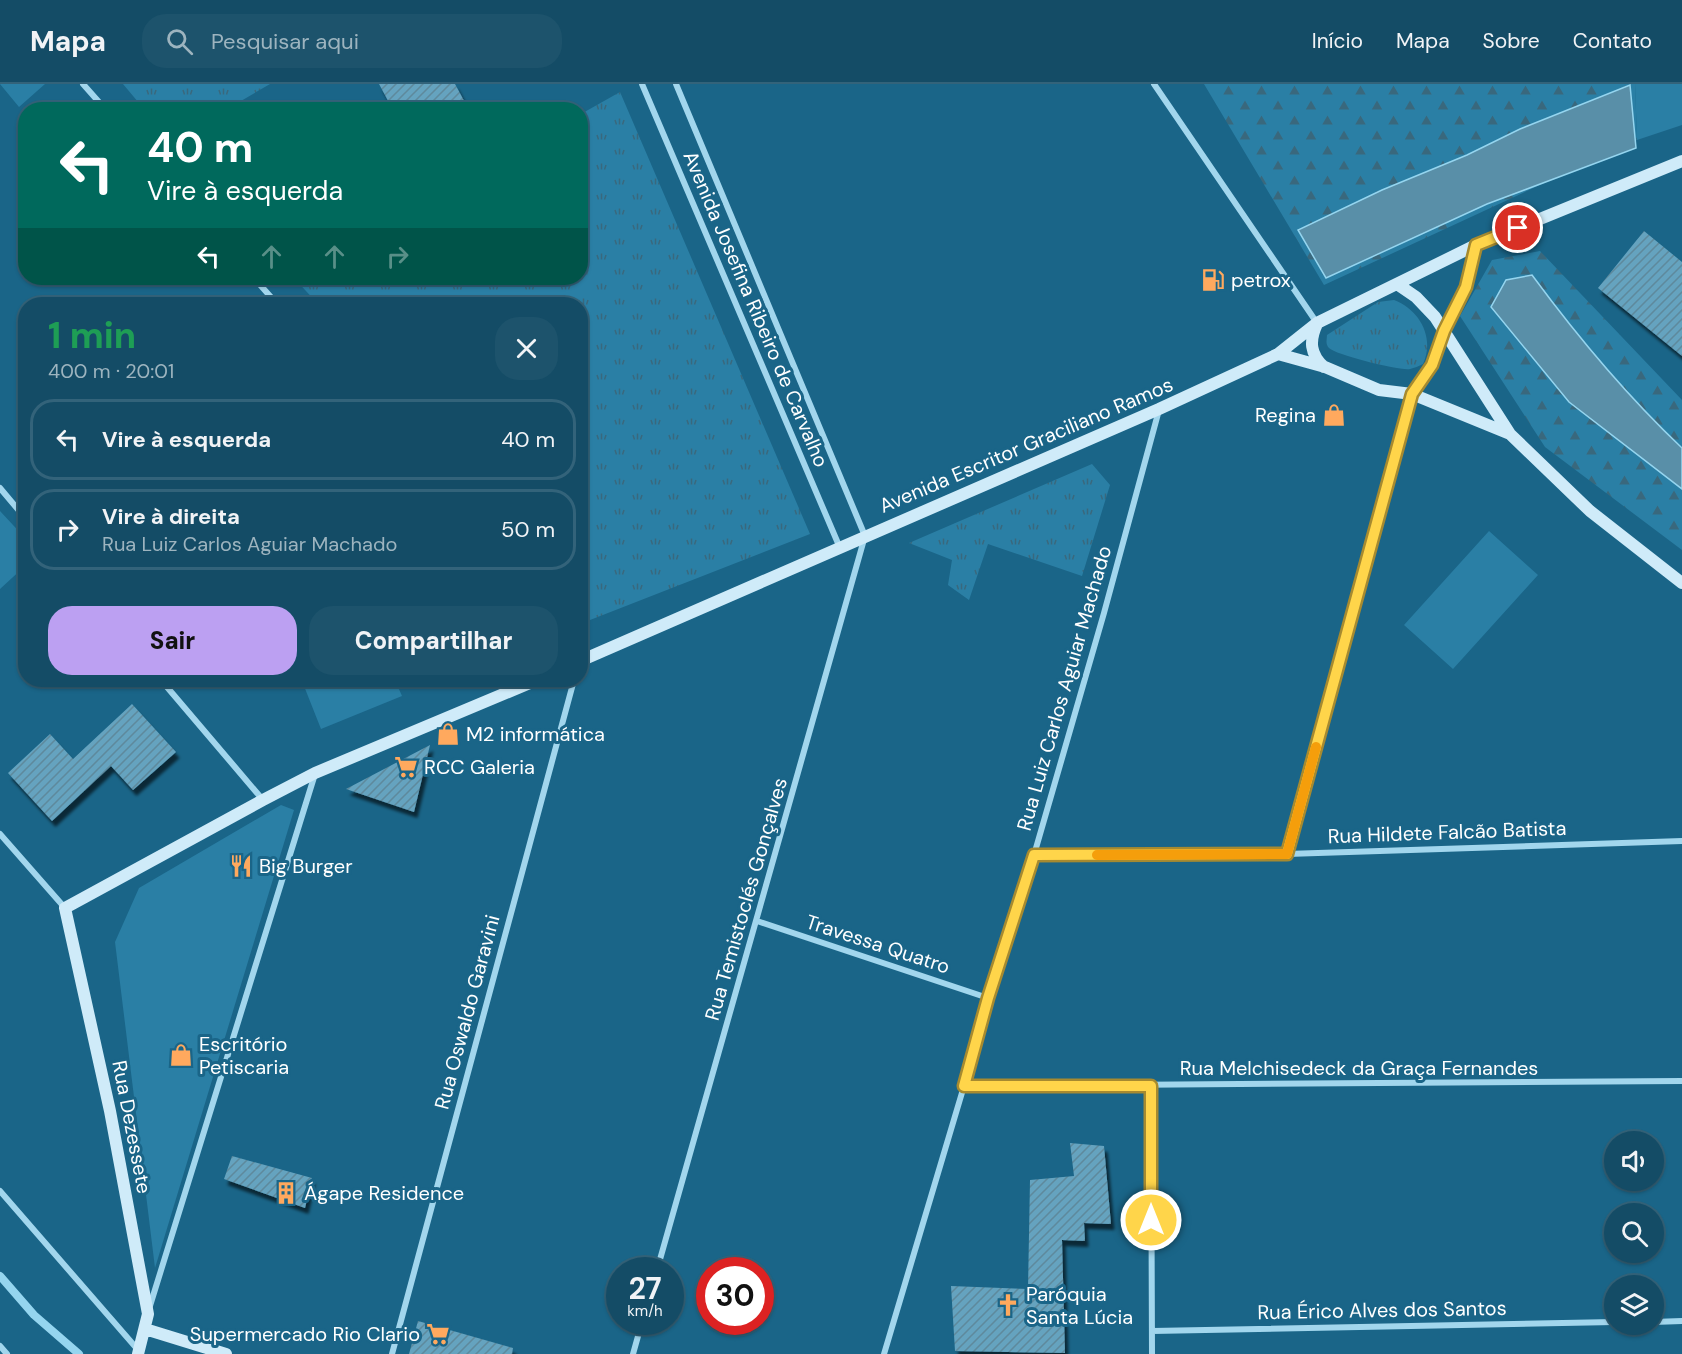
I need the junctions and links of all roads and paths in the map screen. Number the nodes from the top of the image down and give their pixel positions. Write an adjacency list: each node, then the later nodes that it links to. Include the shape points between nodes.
1 (83, 84): 5 (street)
2 (642, 84): 21 (street, Avenida Josefina Ribeiro de Carvalho)
3 (676, 84): 20 (street, Avenida Josefina Ribeiro de Carvalho)
4 (1154, 84): 11 (street)
5 (99, 102)
6 (1682, 162): 7 (street, Avenida Escritor Graciliano Ramos)
7 (1476, 245): 8 (street, Avenida Escritor Graciliano Ramos); 12 (street, via 1466,287)
8 (1397, 284): 11 (street, Avenida Escritor Graciliano Ramos); 12 (street, via 1416,297)
9 (261, 285): 10 (street)
10 (271, 297)
11 (1317, 323): 13 (street, Avenida Escritor Graciliano Ramos); 14 (street, via 1311,347)
12 (1444, 331): 15 (street, via 1432,365); 17 (street)
13 (1278, 354): 14 (street); 16 (street, Avenida Escritor Graciliano Ramos)
14 (1325, 368): 15 (street, via 1379,390)
15 (1412, 394): 17 (street); 31 (street)
16 (1160, 410): 20 (street, Avenida Escritor Graciliano Ramos); 32 (street, Rua Luiz Carlos Aguiar Machado)
17 (1510, 434): 22 (street, via 1590,512)
18 (0, 488): 19 (street)
19 (18, 509)
20 (865, 536): 21 (street, Avenida Escritor Graciliano Ramos); 34 (street, Rua Temistoclés Gonçalves)
21 (840, 548): 23 (street, Avenida Escritor Graciliano Ramos)
22 (1682, 583)
23 (588, 658)
24 (167, 687): 28 (street)
25 (520, 687): 27 (street)
26 (571, 687): 52 (street, Rua Oswaldo Garavini)
27 (315, 774): 28 (street); 41 (street)
28 (263, 800): 33 (street)
29 (0, 834): 33 (street)
30 (1682, 842): 31 (street, Rua Hildete Falcão Batista)
31 (1287, 854): 32 (street, Rua Hildete Falcão Batista)
32 (1034, 855): 35 (street, Rua Luiz Carlos Aguiar Machado)
33 (65, 908): 41 (street, Rua Dezessete, via 110,1111)
34 (757, 921): 35 (street, Travessa Quatro); 40 (street, Rua Temistoclés Gonçalves)
35 (988, 998): 37 (street, Rua Luiz Carlos Aguiar Machado)
36 (1682, 1082): 38 (street, Rua Melchisedeck da Graça Fernandes)
37 (964, 1086): 38 (street, Rua Melchisedeck da Graça Fernandes); 54 (street, Rua Luiz Carlos Aguiar Machado)
38 (1151, 1086): 46 (street)
39 (0, 1191): 49 (street)
40 (661, 1257)
41 (148, 1314): 45 (street, Rua Dezessete)
42 (1682, 1321): 44 (street)
43 (1604, 1322): 46 (street, Rua Érico Alves dos Santos)
44 (1664, 1322)
45 (145, 1329): 49 (street, Rua Dezessete); 51 (street)
46 (1152, 1331): 55 (street)
47 (638, 1335): 53 (street)
48 (0, 1346): 50 (street)
49 (138, 1353)
50 (7, 1354)
51 (226, 1354)
52 (392, 1354)
53 (633, 1354)
54 (884, 1354)
55 (1152, 1354)

